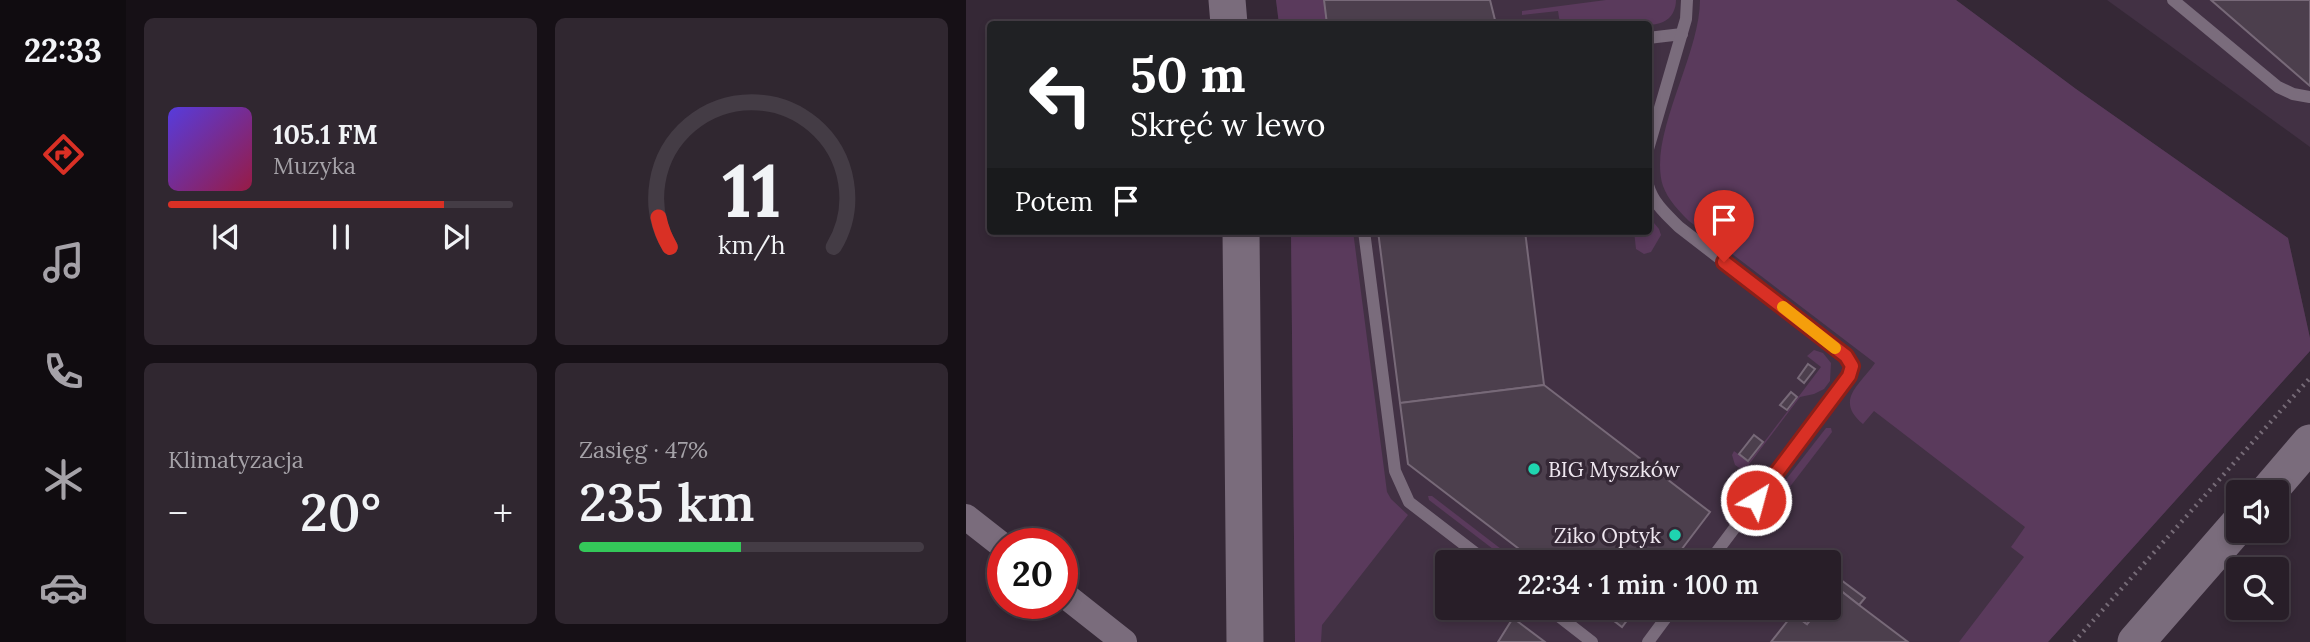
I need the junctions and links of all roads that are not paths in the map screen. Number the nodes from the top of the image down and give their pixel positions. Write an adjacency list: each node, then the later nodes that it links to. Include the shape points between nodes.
1 (1227, 0): 4 (main road)
2 (1686, 0): 5 (lane)
3 (2173, 0): 7 (lane, via 2278,87)
4 (1229, 21)
5 (1682, 34): 6 (lane); 8 (lane)
6 (1652, 38)
7 (2310, 97)
8 (1652, 135)
9 (1652, 196): 18 (lane, via 1679,227 1846,356 1852,366)
10 (1241, 235): 23 (main road)
11 (1365, 235): 17 (lane, via 1395,471 1409,502)
12 (2310, 443): 13 (main road)
13 (2278, 480)
14 (966, 517): 15 (street)
15 (987, 533)
16 (2226, 539): 26 (main road)
17 (1471, 550)
18 (1718, 550)
19 (1078, 606): 22 (street)
20 (1564, 620): 24 (lane)
21 (1664, 620): 25 (lane)
22 (1124, 642)
23 (1245, 642)
24 (1592, 642)
25 (1648, 642)
26 (2136, 642)

